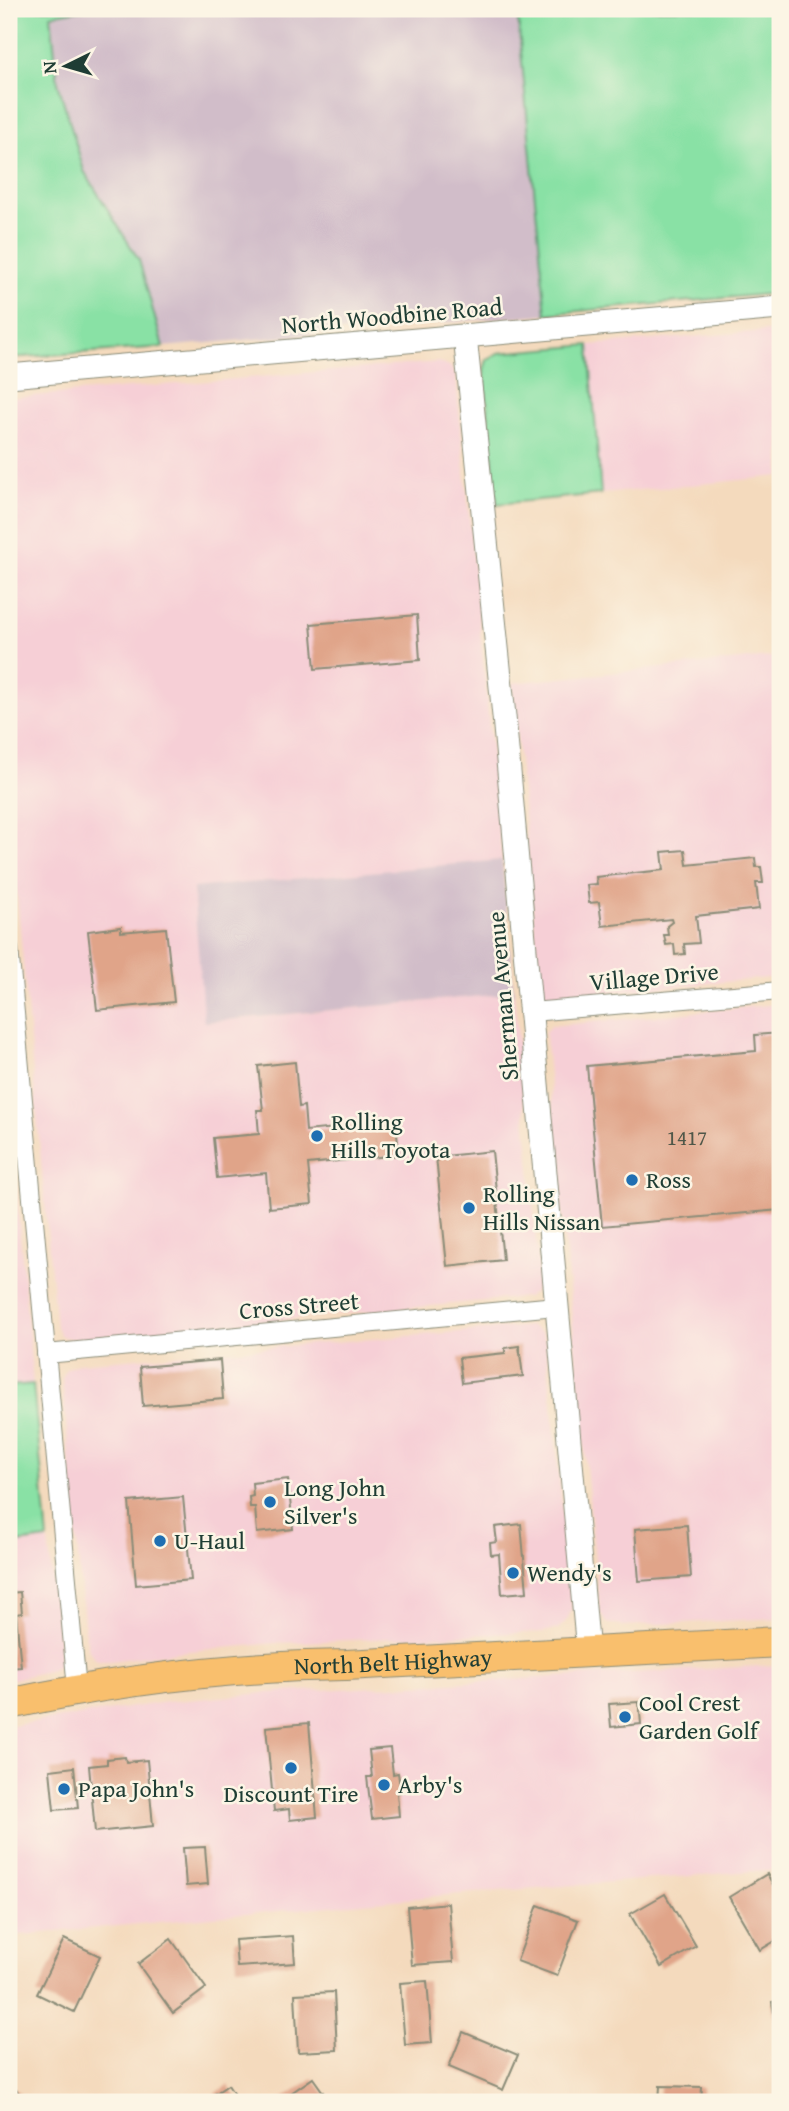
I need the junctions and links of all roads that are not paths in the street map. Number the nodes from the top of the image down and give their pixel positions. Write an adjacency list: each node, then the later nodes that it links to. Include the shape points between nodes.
1 (780, 308): 2 (street, North Woodbine Road)
2 (465, 336): 3 (street, North Woodbine Road); 6 (street, Sherman Avenue)
3 (9, 376)
4 (9, 948): 7 (street)
5 (780, 991): 6 (street, Village Drive)
6 (531, 1012): 8 (street, Sherman Avenue)
7 (14, 1060): 9 (street)
8 (556, 1306): 9 (street, Cross Street); 11 (street, Sherman Avenue)
9 (46, 1354): 12 (street)
10 (780, 1642): 11 (main road, North Belt Highway)
11 (588, 1652): 12 (main road, North Belt Highway, via 195,1674)
12 (77, 1689): 13 (main road, North Belt Highway)
13 (9, 1704)

